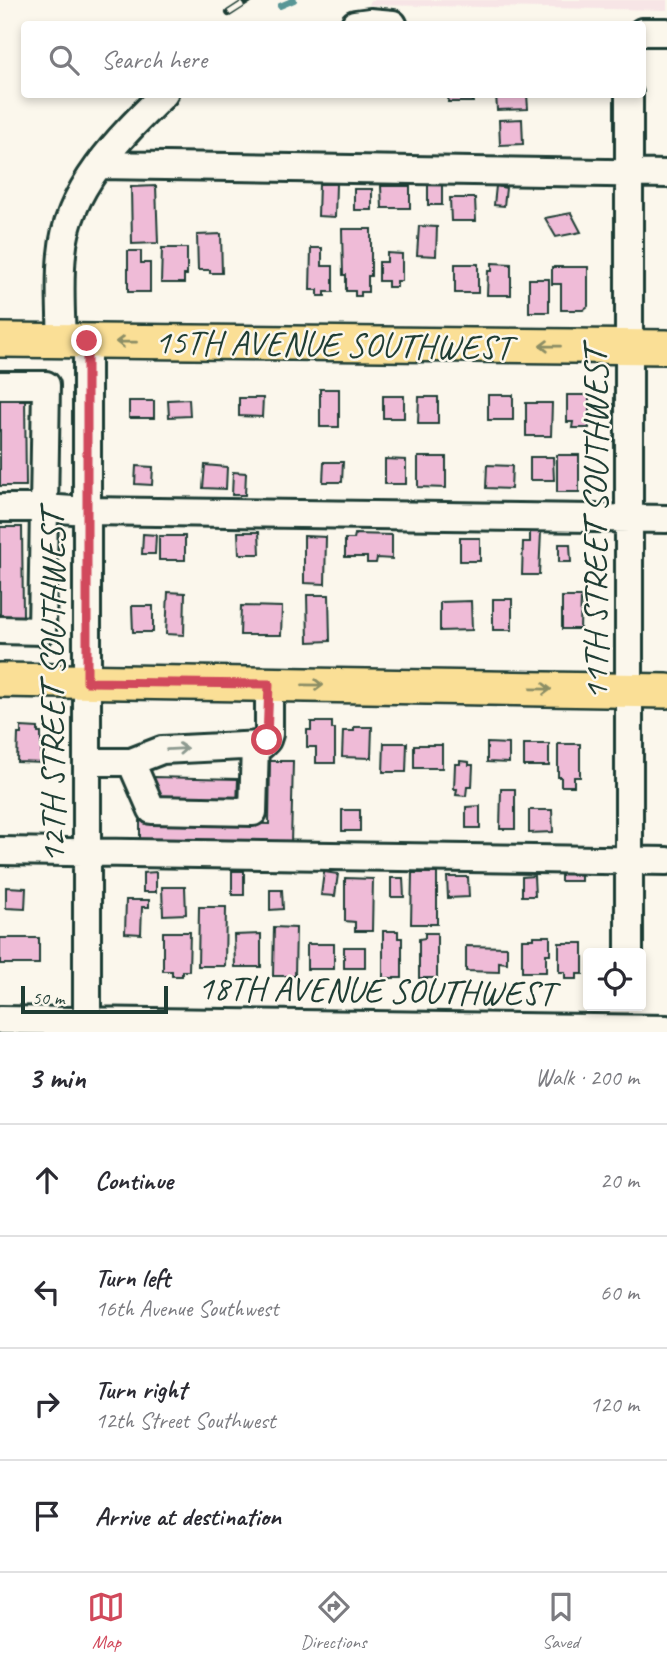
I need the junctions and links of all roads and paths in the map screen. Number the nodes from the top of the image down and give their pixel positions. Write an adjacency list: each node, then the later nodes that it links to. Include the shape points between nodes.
1 (646, 32): 2 (street)
2 (667, 32)
3 (160, 98): 5 (street, 12TH STREET SOUTHWEST)
4 (629, 98): 6 (street, 11TH STREET SOUTHWEST)
5 (99, 164): 6 (street); 9 (street, 12TH STREET SOUTHWEST, via 75,203 62,252)
6 (629, 173): 7 (street); 10 (street, 11TH STREET SOUTHWEST)
7 (667, 174)
8 (0, 341): 9 (main road, 15TH AVENUE SOUTHWEST)
9 (74, 341): 10 (main road, 15TH AVENUE SOUTHWEST, one-way to 9); 15 (street, 12TH STREET SOUTHWEST)
10 (630, 347): 11 (main road, 15TH AVENUE SOUTHWEST); 16 (street, 11TH STREET SOUTHWEST)
11 (667, 347)
12 (0, 385): 14 (street, via 46,385)
13 (0, 508): 14 (street)
14 (44, 508): 15 (street); 18 (street, via 42,631)
15 (87, 511): 16 (street); 20 (street, 12TH STREET SOUTHWEST)
16 (629, 519): 17 (street); 22 (street, 11TH STREET SOUTHWEST)
17 (667, 519)
18 (0, 630)
19 (0, 680): 20 (main road)
20 (87, 682): 21 (main road); 25 (street, 12TH STREET SOUTHWEST)
21 (269, 684): 22 (main road, one-way to 22); 24 (street, via 269,734 262,745)
22 (629, 690): 23 (main road); 29 (street, 11TH STREET SOUTHWEST)
23 (667, 691)
24 (255, 745): 26 (street, one-way to 24, via 162,750); 26 (street, via 253,812 152,810)
25 (87, 762): 26 (street); 28 (street, 12TH STREET SOUTHWEST)
26 (131, 762)
27 (0, 851): 28 (street)
28 (87, 853): 29 (street); 34 (street, 12TH STREET SOUTHWEST)
29 (629, 861): 30 (street); 31 (street, 11TH STREET SOUTHWEST)
30 (667, 861)
31 (629, 948)
32 (0, 1020): 34 (street, 18TH AVENUE SOUTHWEST)
33 (629, 1022): 34 (street, 18TH AVENUE SOUTHWEST); 35 (street, 18TH AVENUE SOUTHWEST)
34 (86, 1027)
35 (667, 1029)

